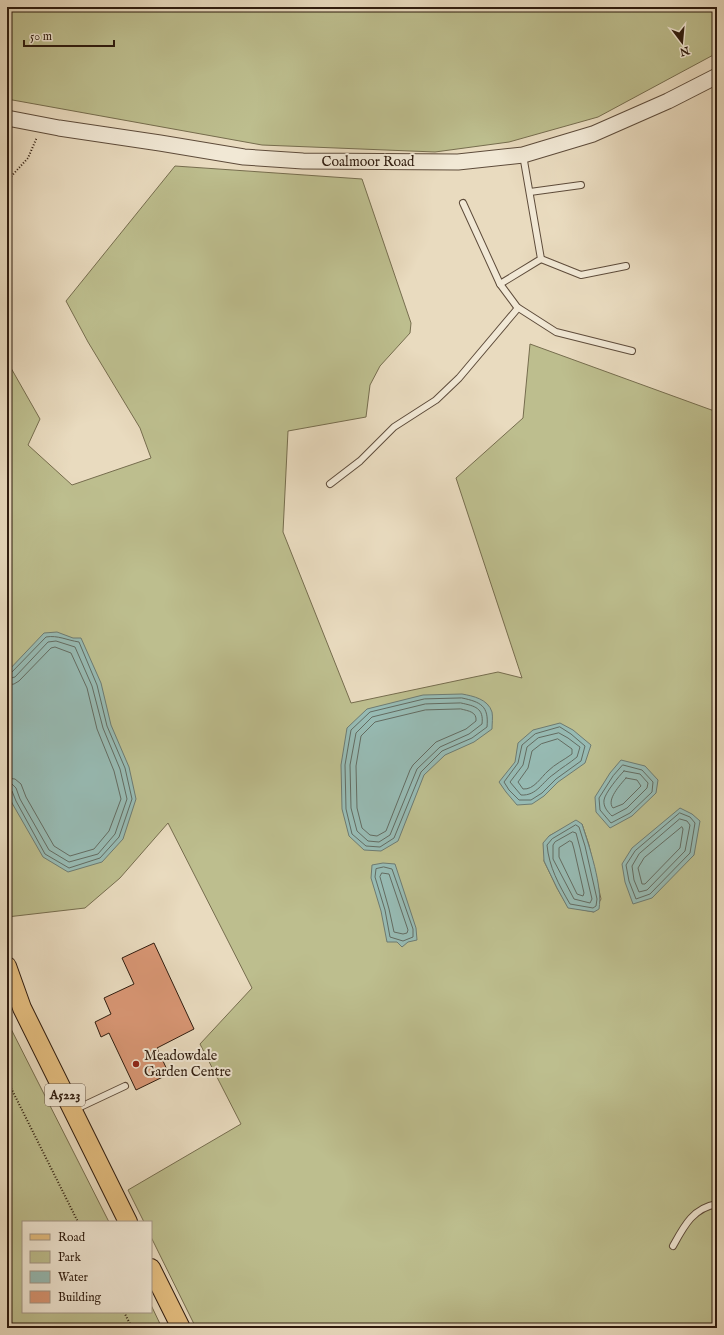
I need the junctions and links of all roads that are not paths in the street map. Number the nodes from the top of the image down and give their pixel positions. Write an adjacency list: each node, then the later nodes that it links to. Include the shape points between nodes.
1 (717, 76): 3 (street, Coalmoor Road, via 593,134)
2 (7, 118): 3 (street, Coalmoor Road, via 244,157 304,161 458,162)
3 (524, 154): 5 (lane)
4 (581, 185): 5 (lane)
5 (530, 192): 7 (lane)
6 (463, 202): 9 (lane)
7 (541, 259): 8 (lane, via 581,275); 9 (lane)
8 (626, 266)
9 (500, 284): 10 (lane)
10 (518, 308): 11 (lane, via 556,332); 12 (lane, via 459,378 436,400 394,427 360,461)
11 (632, 351)
12 (330, 484)
13 (7, 966): 15 (main road, A5223, via 22,1008)
14 (125, 1086): 15 (lane)
15 (73, 1111): 17 (main road, A5223)
16 (717, 1204): 18 (lane, via 708,1205 694,1215)
17 (128, 1221)
18 (673, 1246)
19 (152, 1270): 20 (main road)
20 (181, 1328)

